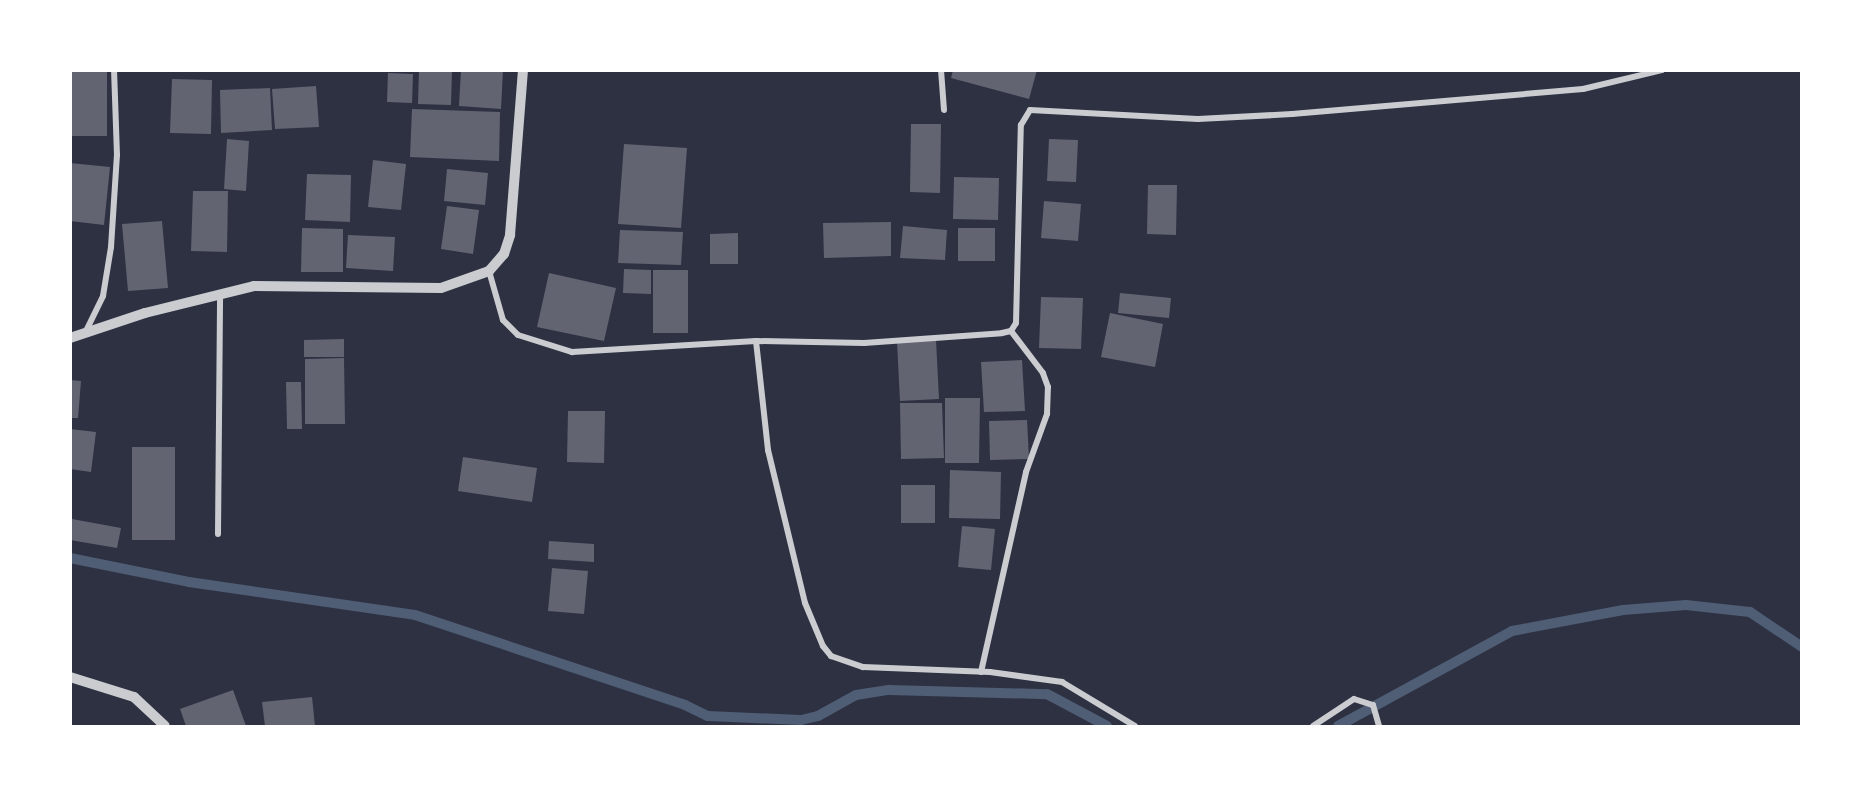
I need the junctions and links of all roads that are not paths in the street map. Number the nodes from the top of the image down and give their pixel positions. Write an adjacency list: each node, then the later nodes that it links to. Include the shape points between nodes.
1 (114, 70): 8 (street, via 117,155 111,247 103,296)
2 (523, 70): 6 (street, via 512,228 504,254)
3 (941, 70): 5 (street)
4 (1662, 70): 9 (street, via 1583,89 1292,114 1198,119 1030,110 1021,125 1016,323)
5 (944, 110)
6 (489, 271): 7 (street, via 441,288 273,284); 11 (street, via 503,320 518,335 536,344 572,352)
7 (220, 296): 8 (street); 12 (street)
8 (86, 332): 10 (street)
9 (1011, 332): 11 (street, via 864,343); 13 (street, via 1043,373 1048,387 1047,414 1026,472)
10 (70, 338)
11 (756, 341): 13 (street, via 768,450 805,603 823,646 843,662 863,667)
12 (218, 534)
13 (981, 672): 16 (street, via 1062,682)
14 (70, 677): 15 (street, via 134,697)
15 (165, 726)
16 (1135, 726)
17 (1313, 726): 18 (street, via 1354,699 1373,705)
18 (1379, 726)

